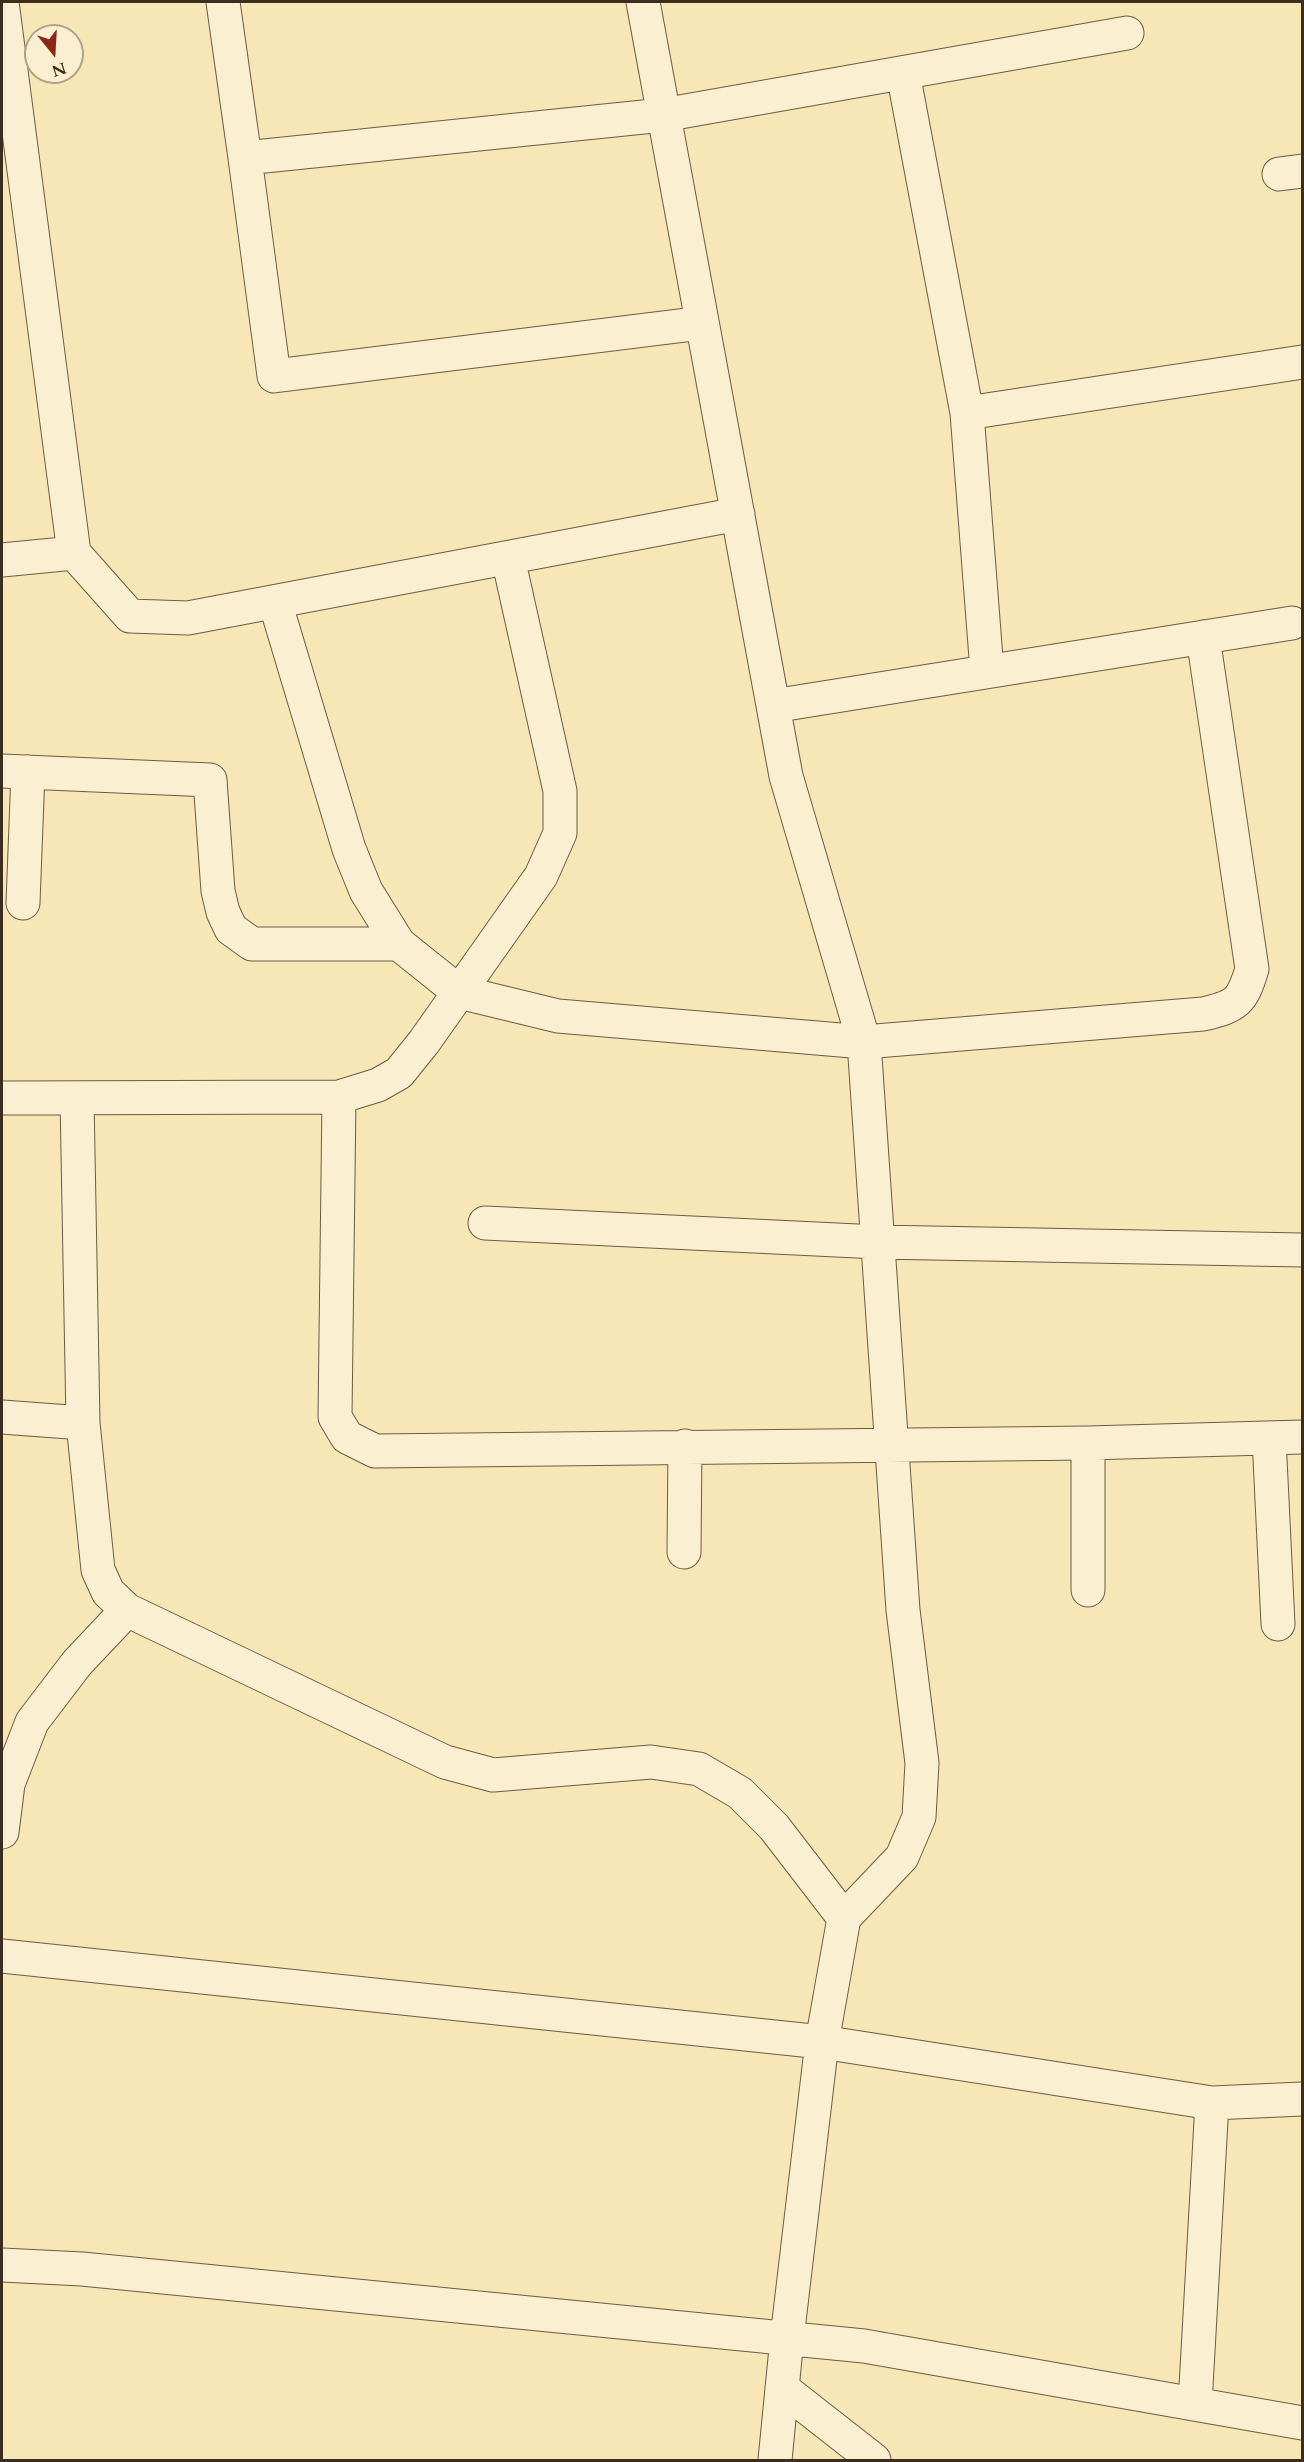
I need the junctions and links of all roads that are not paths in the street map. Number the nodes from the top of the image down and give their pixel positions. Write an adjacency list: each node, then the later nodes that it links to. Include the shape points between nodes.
1 (2, 2): 7 (street)
2 (223, 2): 8 (street)
3 (643, 2): 6 (street)
4 (1127, 33): 5 (street)
5 (903, 73): 6 (street); 11 (street)
6 (663, 115): 8 (street); 9 (street)
7 (11, 142): 13 (street)
8 (245, 158): 9 (street, via 274,376)
9 (702, 323): 12 (street)
10 (1302, 362): 11 (street)
11 (967, 412): 19 (street)
12 (738, 514): 14 (street); 20 (street)
13 (74, 553): 15 (street); 16 (street, via 130,616 188,618)
14 (508, 558): 16 (street); 24 (street, via 560,791 560,833 541,876)
15 (2, 560)
16 (275, 602): 23 (street, via 349,849 366,891)
17 (1292, 623): 18 (street)
18 (1203, 637): 19 (street); 25 (street, via 1252,969 1244,994 1227,1008 1203,1014)
19 (987, 671): 20 (street)
20 (774, 706): 25 (street, via 786,776)
21 (15, 772): 22 (street); 23 (street, via 210,780 218,891 231,929 252,944)
22 (23, 903)
23 (399, 944): 24 (street)
24 (459, 992): 25 (street, via 558,1016); 26 (street, via 399,1073 378,1085)
25 (864, 1042): 30 (street)
26 (339, 1097): 28 (street); 38 (street, via 335,1417 347,1437 375,1451)
27 (2, 1098): 28 (street)
28 (77, 1098): 33 (street)
29 (486, 1222): 30 (street)
30 (878, 1242): 31 (street); 37 (street)
31 (1302, 1250)
32 (2, 1417): 33 (street)
33 (83, 1423): 41 (street, via 98,1570 108,1592)
34 (1302, 1437): 35 (street)
35 (1269, 1438): 36 (street); 42 (street)
36 (1088, 1443): 37 (street); 40 (street)
37 (892, 1444): 38 (street); 44 (street, via 903,1611 922,1763 919,1816 902,1857)
38 (685, 1446): 39 (street)
39 (684, 1552)
40 (1088, 1590)
41 (126, 1610): 43 (street, via 77,1663 32,1722 8,1784); 44 (street, via 445,1762 493,1775 651,1762 699,1769 740,1793 774,1827)
42 (1278, 1624)
43 (2, 1832)
44 (844, 1918): 46 (street)
45 (2, 1956): 46 (street)
46 (822, 2042): 48 (street); 50 (street)
47 (1302, 2099): 48 (street)
48 (1212, 2103): 52 (street)
49 (2, 2265): 50 (street, via 93,2270)
50 (787, 2338): 51 (street); 52 (street, via 864,2346)
51 (782, 2388): 54 (street); 55 (street)
52 (1195, 2404): 53 (street)
53 (1302, 2423)
54 (775, 2460)
55 (874, 2460)

